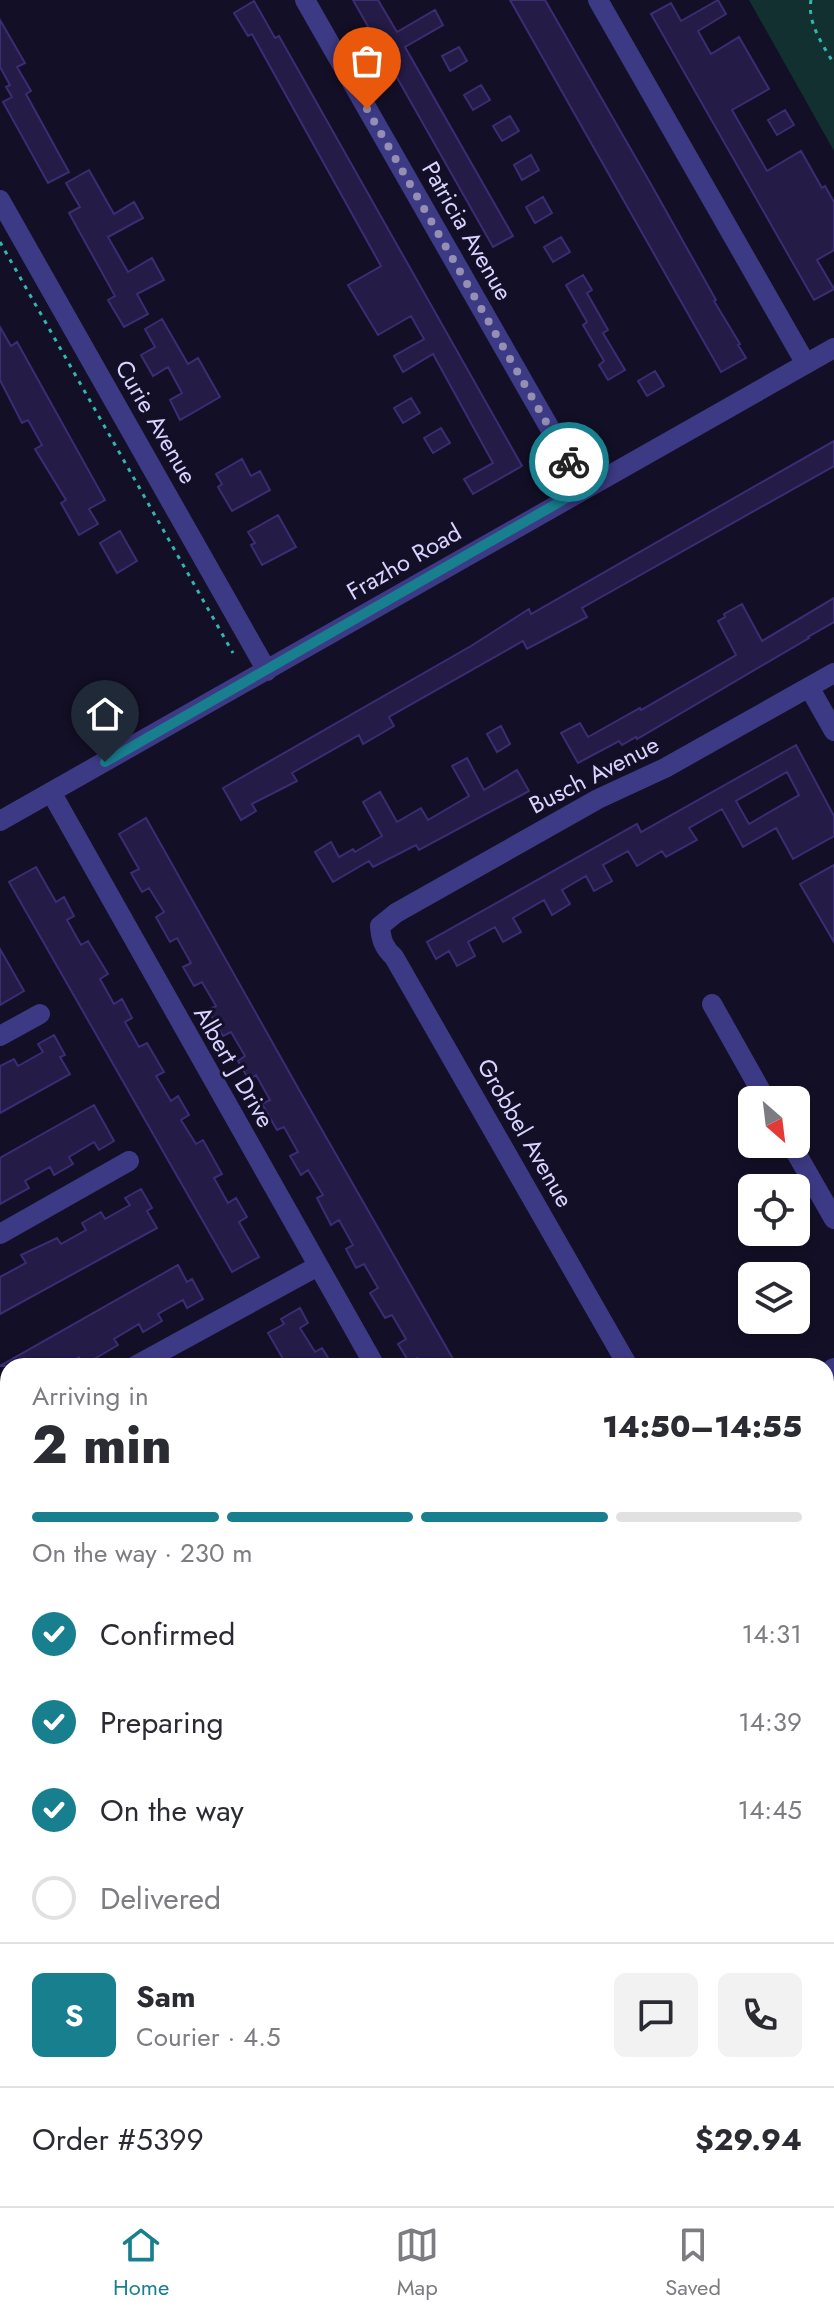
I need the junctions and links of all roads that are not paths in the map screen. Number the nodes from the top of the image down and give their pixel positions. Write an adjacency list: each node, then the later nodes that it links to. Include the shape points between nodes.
1 (305, 0): 6 (street, Patricia Avenue)
2 (598, 0): 5 (street)
3 (0, 200): 7 (street, Curie Avenue)
4 (834, 348): 5 (street, Frazho Road)
5 (806, 364): 6 (street, Frazho Road)
6 (584, 488): 7 (street, Frazho Road)
7 (267, 671): 11 (street, Frazho Road)
8 (834, 673): 9 (street, Busch Avenue)
9 (809, 687): 10 (street); 13 (street, Busch Avenue, via 665,768 598,799)
10 (834, 731)
11 (51, 792): 12 (street, Frazho Road); 22 (street, Albert J Drive)
12 (0, 821)
13 (380, 926): 25 (street, Grobbel Avenue, via 386,949)
14 (712, 1004): 17 (street)
15 (40, 1014): 16 (street)
16 (0, 1036)
17 (758, 1086)
18 (799, 1158): 20 (street)
19 (129, 1161): 21 (street)
20 (834, 1219)
21 (0, 1234)
22 (318, 1266): 23 (street); 24 (street, Albert J Drive)
23 (150, 1358)
24 (370, 1358)
25 (623, 1358)

